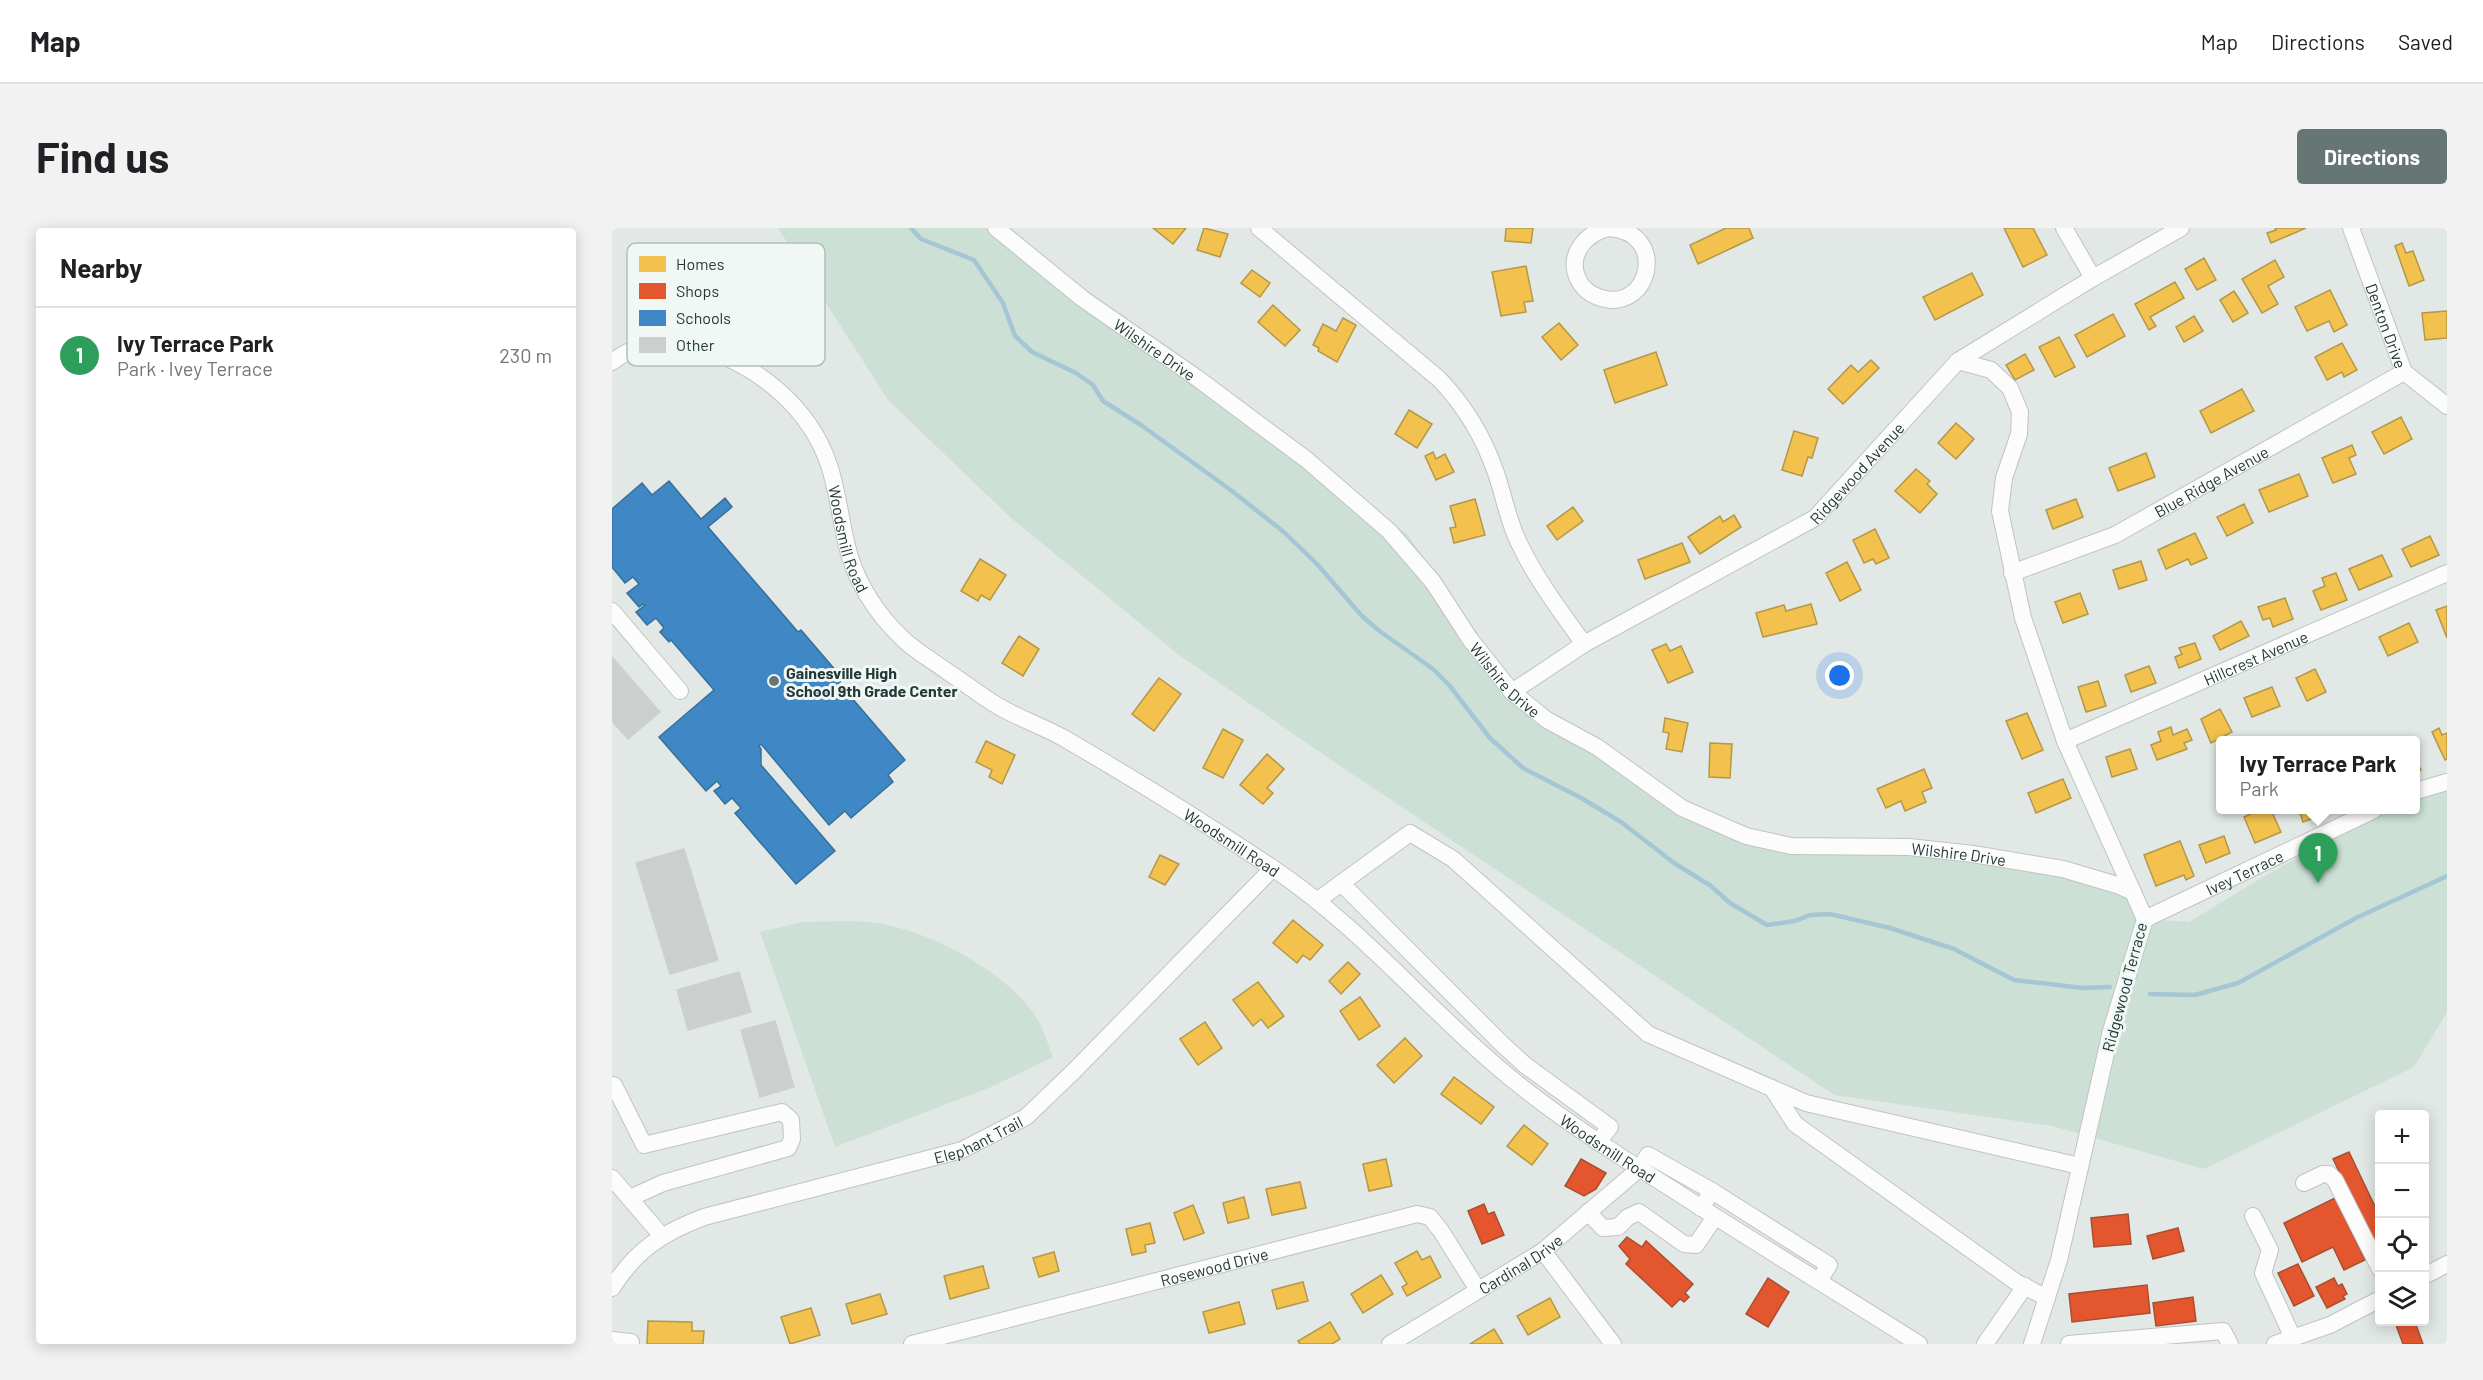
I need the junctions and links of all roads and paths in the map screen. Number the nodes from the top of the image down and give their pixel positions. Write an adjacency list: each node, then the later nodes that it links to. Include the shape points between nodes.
1 (996, 228): 20 (street, Wilshire Drive, via 1083,299 1307,460 1389,531 1433,582 1470,639)
2 (1259, 228): 18 (street, via 1456,396 1495,471 1520,544)
3 (1608, 228): 4 (street); 4 (street, via 1587,237 1580,246 1575,268 1585,289 1606,300 1630,296 1647,271 1646,253 1640,242)
4 (1620, 228)
5 (2064, 228): 8 (street)
6 (2181, 228): 8 (street, Ridgewood Avenue)
7 (2352, 228): 13 (street, Denton Drive)
8 (2092, 278): 10 (street, Ridgewood Avenue)
9 (627, 353): 11 (street, Woodsmill Road)
10 (1958, 361): 15 (street, Ridgewood Terrace, via 1990,370 2010,388 2020,412 2019,434 2004,478 2000,511); 18 (street, Ridgewood Avenue, via 1815,518)
11 (612, 362)
12 (742, 366): 25 (street, Woodsmill Road, via 785,396 822,445 851,561 865,591 900,637 998,706 1064,738)
13 (2404, 372): 14 (street, Denton Drive); 15 (street, Blue Ridge Avenue, via 2115,535)
14 (2447, 406)
15 (2012, 573): 21 (street, Ridgewood Terrace, via 2023,618)
16 (2447, 573): 21 (street, Hillcrest Avenue)
17 (612, 611): 19 (street)
18 (1584, 644): 20 (street, Ridgewood Avenue)
19 (680, 691)
20 (1512, 692): 27 (street, Wilshire Drive, via 1547,720 1597,747 1682,808 1746,836 1791,846 1909,847 1973,854 2063,869)
21 (2065, 741): 27 (street, Ridgewood Terrace)
22 (2447, 782): 23 (street)
23 (2420, 790)
24 (2366, 814): 29 (street, Ivey Terrace)
25 (1273, 868): 28 (street, Woodsmill Road); 44 (street, Elephant Trail, via 1026,1117 962,1150 704,1217)
26 (1341, 883): 28 (street); 30 (street); 33 (street, via 1410,833 1454,859 1648,1034)
27 (2133, 892): 29 (street, Ridgewood Terrace)
28 (1318, 900): 31 (street, Woodsmill Road)
29 (2145, 920): 35 (street, Ridgewood Terrace, via 2111,1031)
30 (1501, 1043): 31 (street); 34 (street, via 1610,1127)
31 (1486, 1056): 34 (street, Woodsmill Road)
32 (614, 1085): 40 (street, via 644,1145 782,1112 791,1120 792,1139 788,1148 663,1183)
33 (1772, 1088): 35 (street, via 1806,1103); 50 (street, via 1795,1124)
34 (1598, 1142): 36 (street, Woodsmill Road)
35 (2080, 1166): 53 (street, Ridgewood Terrace)
36 (1639, 1168): 39 (street, via 1648,1155); 41 (street, Cardinal Drive); 42 (street, Woodsmill Road)
37 (612, 1178): 40 (street)
38 (2304, 1183): 46 (street, via 2323,1174 2335,1180)
39 (1712, 1191): 42 (street); 49 (street, via 1829,1265)
40 (630, 1198): 44 (street)
41 (1588, 1212): 42 (street, via 1603,1228 1618,1227 1640,1212 1684,1244 1696,1245); 45 (street, Cardinal Drive)
42 (1708, 1212): 49 (street, Woodsmill Road)
43 (2253, 1216): 55 (street, via 2270,1250 2263,1273)
44 (661, 1235): 51 (street, Elephant Trail, via 636,1257)
45 (1544, 1251): 52 (street, Cardinal Drive); 60 (street)
46 (2375, 1261)
47 (2447, 1264): 48 (street)
48 (2429, 1273)
49 (1819, 1281): 61 (street, Woodsmill Road)
50 (2025, 1286): 53 (street); 62 (street)
51 (612, 1288)
52 (1478, 1290): 58 (street, Rosewood Drive, via 1430,1217 1417,1214); 59 (street, Cardinal Drive)
53 (2047, 1298): 63 (street, Ridgewood Terrace)
54 (2375, 1301): 55 (street, via 2330,1325)
55 (2293, 1338): 66 (street)
56 (612, 1340): 57 (street)
57 (631, 1344)
58 (912, 1344)
59 (1390, 1344)
60 (1613, 1344)
61 (1919, 1344)
62 (1985, 1344)
63 (2032, 1344)
64 (2069, 1344): 65 (street, via 2223,1331)
65 (2230, 1344)
66 (2275, 1344)

